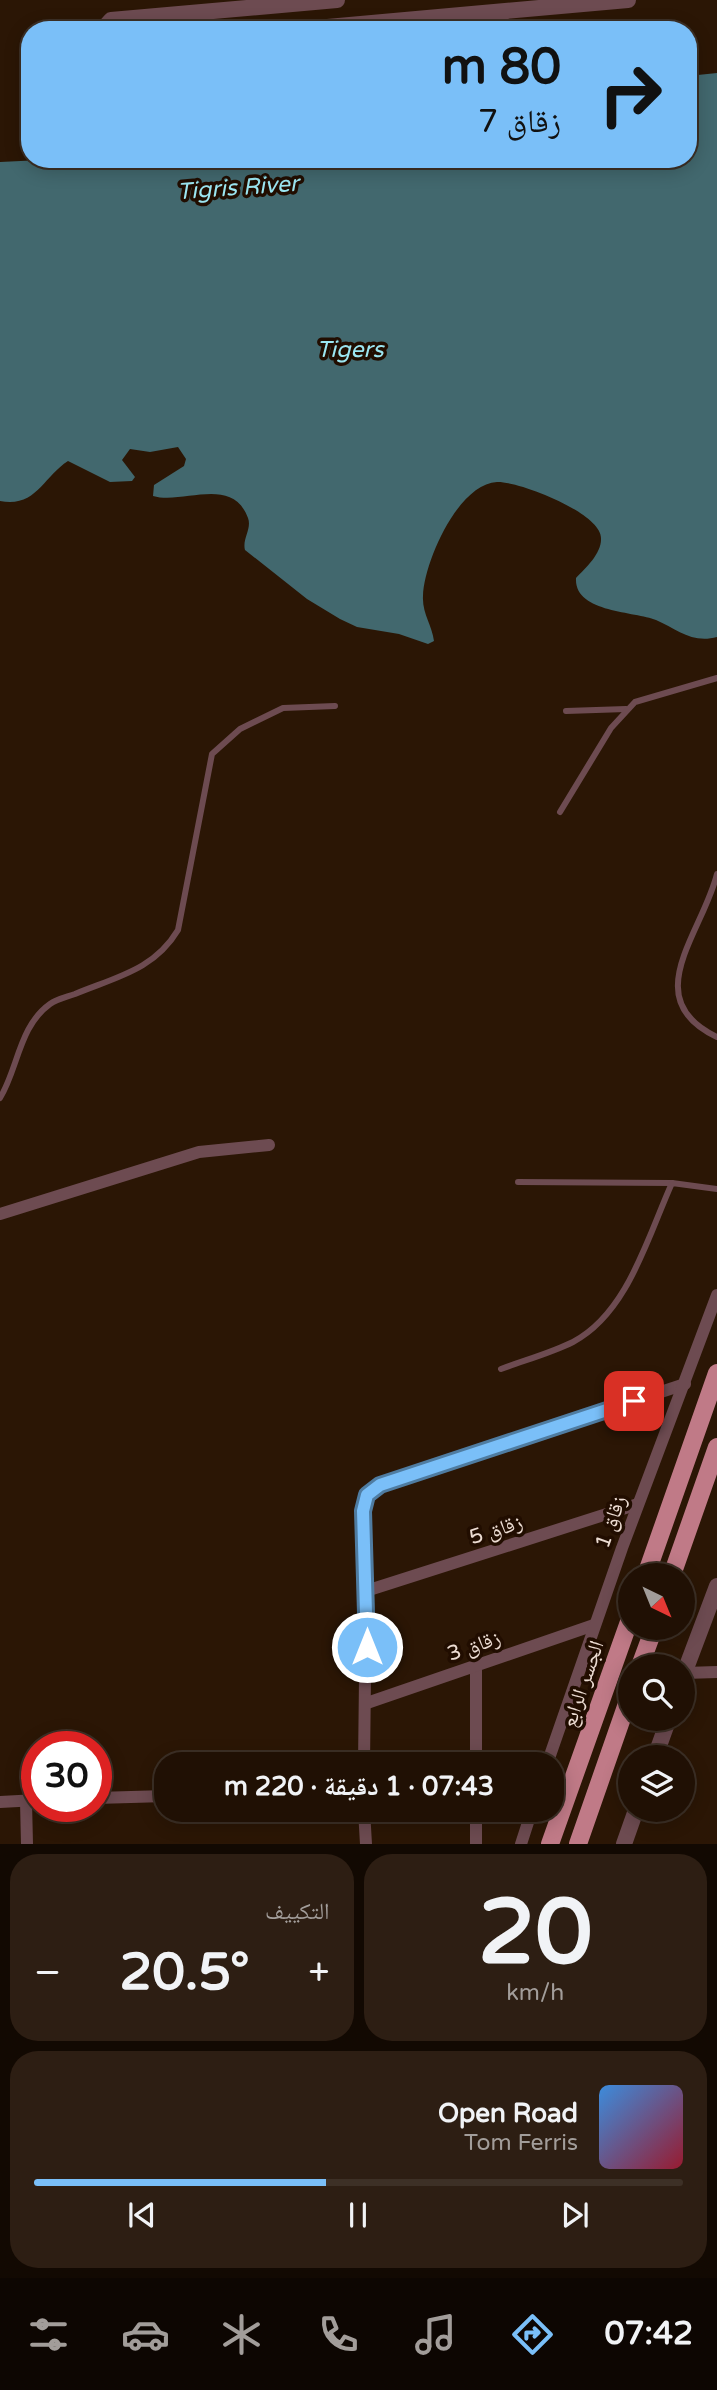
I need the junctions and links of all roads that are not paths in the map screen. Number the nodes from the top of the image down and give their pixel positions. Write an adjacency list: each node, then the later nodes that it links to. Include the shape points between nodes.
1 (337, 0): 3 (street)
2 (628, 0): 4 (street)
3 (110, 21)
4 (394, 21)
5 (717, 678): 7 (lane, via 635,702)
6 (335, 706): 12 (lane, via 283,708 240,729 212,754 178,930 165,951 148,964 49,1004 23,1037)
7 (626, 709): 8 (lane); 9 (lane)
8 (566, 711)
9 (560, 812)
10 (717, 874): 11 (lane, via 679,967 676,992 693,1024)
11 (717, 1037)
12 (0, 1098)
13 (269, 1145): 17 (street, via 199,1152)
14 (518, 1182): 15 (lane)
15 (672, 1182): 16 (lane); 19 (lane, via 627,1285 603,1318 574,1341)
16 (717, 1189)
17 (0, 1214)
18 (717, 1295): 21 (street, زقاق 1)
19 (501, 1369)
20 (717, 1373): 24 (main road)
21 (685, 1384): 23 (street, زقاق 1); 27 (street, via 380,1485 367,1495 363,1511)
22 (717, 1447): 25 (main road)
23 (638, 1504): 27 (street, زقاق 5); 28 (street, زقاق 1)
24 (650, 1563)
25 (676, 1563)
26 (717, 1586): 30 (street)
27 (366, 1591): 34 (street)
28 (594, 1625): 31 (street, زقاق 3); 38 (street, زقاق 1)
29 (623, 1640): 52 (main road, الجسر الرابع)
30 (692, 1654)
31 (476, 1666): 34 (street, زقاق 3); 37 (street)
32 (717, 1672): 33 (street)
33 (695, 1675)
34 (367, 1703): 36 (street)
35 (618, 1729): 53 (main road)
36 (365, 1752)
37 (476, 1752)
38 (551, 1752)
39 (154, 1796): 40 (street)
40 (112, 1798)
41 (21, 1801): 42 (street)
42 (0, 1802)
43 (29, 1822): 48 (street)
44 (365, 1822): 49 (street)
45 (476, 1822): 50 (street)
46 (528, 1822): 51 (street)
47 (632, 1822): 54 (street)
48 (27, 1844)
49 (366, 1844)
50 (476, 1844)
51 (521, 1844)
52 (550, 1844)
53 (578, 1844)
54 (624, 1844)

